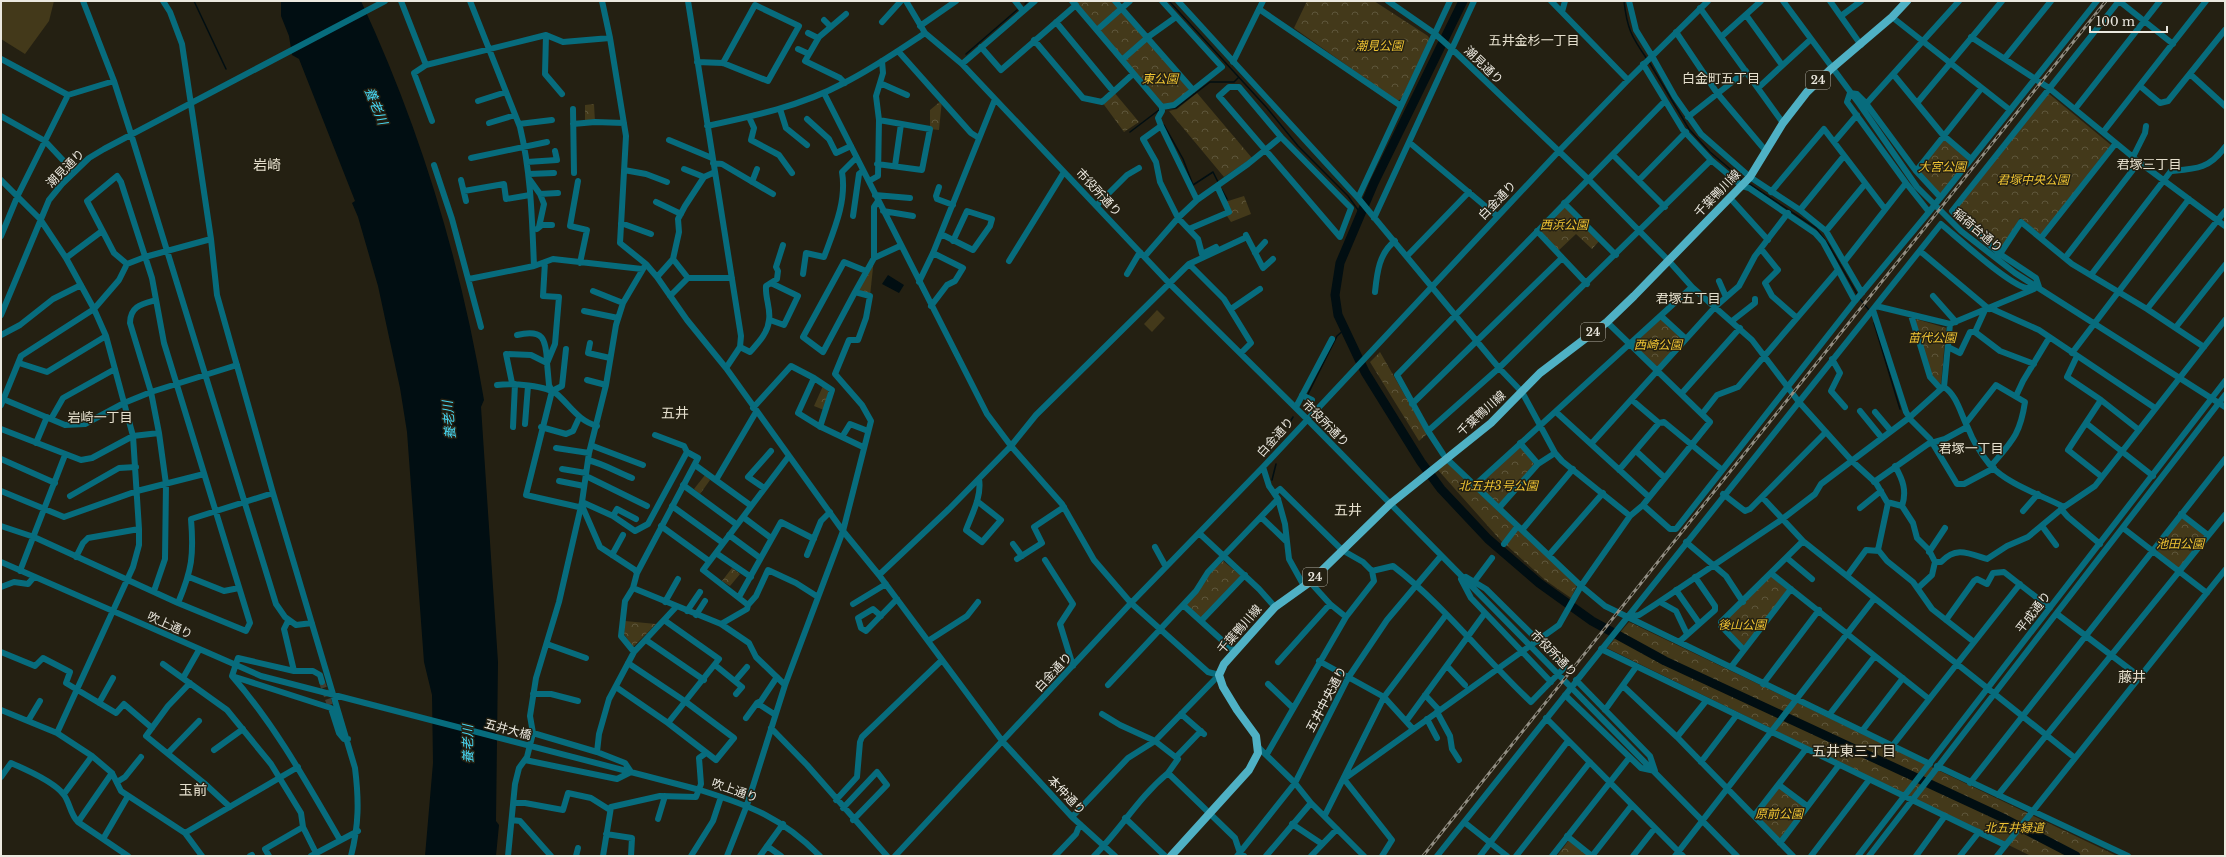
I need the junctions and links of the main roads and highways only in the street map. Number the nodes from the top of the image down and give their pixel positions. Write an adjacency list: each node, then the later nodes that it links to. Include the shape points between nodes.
1 (1907, 1): 2 (main road, 千葉鴨川線 / 24, via 1862,45 1831,68 1807,92 1783,123 1750,177 1607,322 1559,357 1491,423 1445,457 1436,468 1390,504 1307,584 1275,607 1224,664 1219,675 1223,687 1236,710 1256,736 1258,747 1249,770)
2 (1171, 856)

